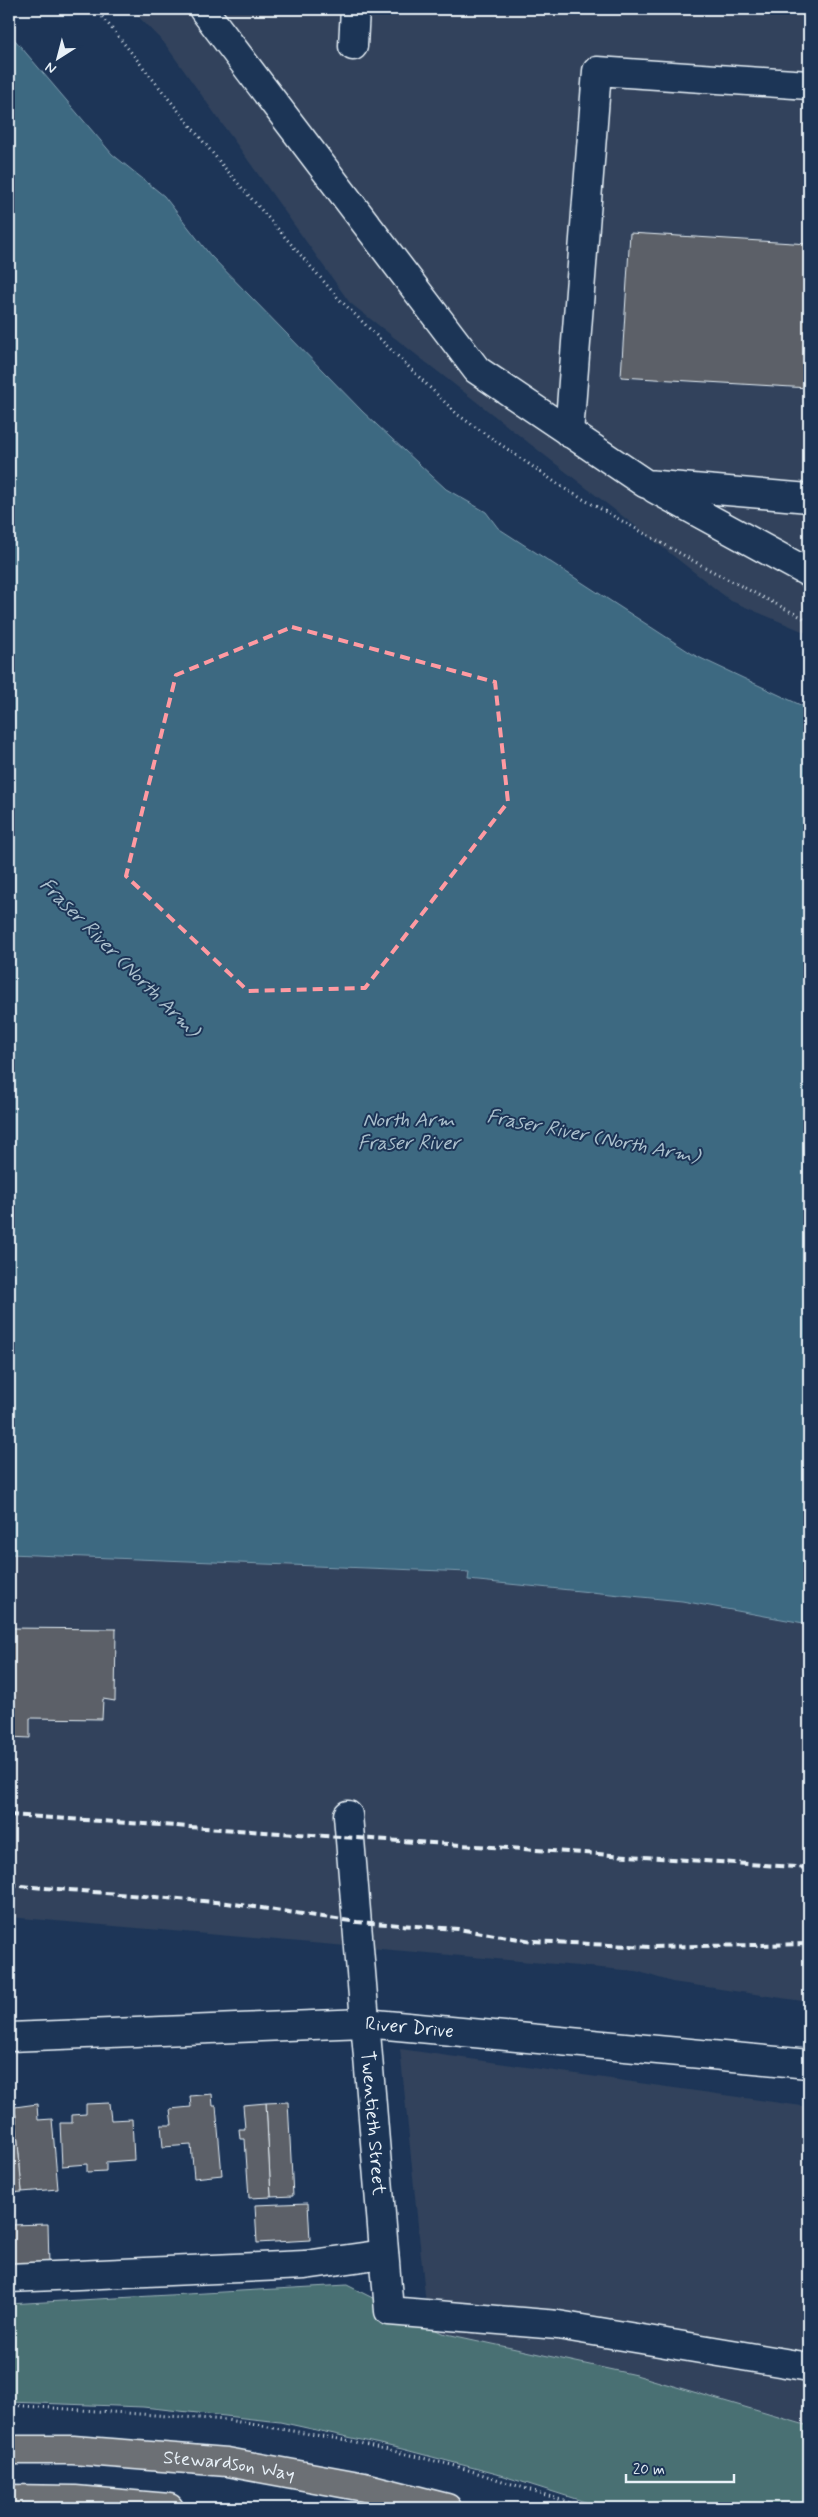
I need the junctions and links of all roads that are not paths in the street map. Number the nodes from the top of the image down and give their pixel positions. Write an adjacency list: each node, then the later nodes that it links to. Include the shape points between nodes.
1 (203, 9): 5 (street, via 477,370)
2 (355, 9): 3 (street)
3 (353, 46)
4 (809, 85): 5 (street, via 597,70)
5 (569, 433): 6 (street)
6 (646, 484): 7 (street); 8 (street)
7 (809, 498)
8 (809, 573)
9 (348, 1815): 10 (street, Twentieth Street)
10 (365, 2023): 11 (street, River Drive); 12 (street, River Drive); 13 (street, Twentieth Street)
11 (9, 2036)
12 (809, 2064)
13 (384, 2254): 14 (street, via 305,2266); 15 (street, Twentieth Street, via 389,2310 558,2325)
14 (9, 2278)
15 (809, 2367)
16 (9, 2450): 19 (main road, Stewardson Way, via 73,2450 227,2462 364,2487)
17 (9, 2499): 18 (main road, via 75,2500)
18 (169, 2508)
19 (448, 2508)

